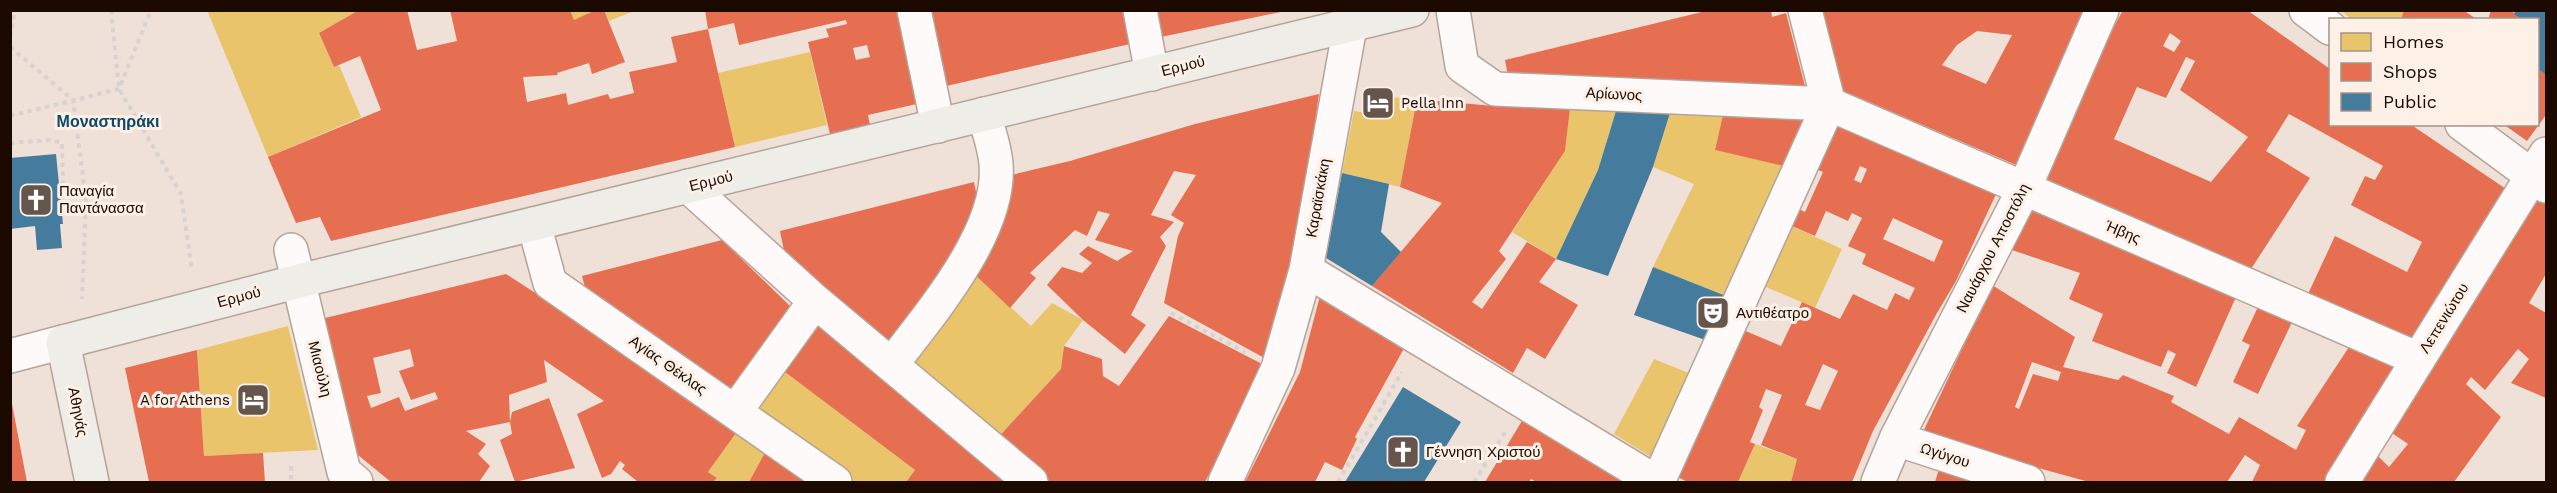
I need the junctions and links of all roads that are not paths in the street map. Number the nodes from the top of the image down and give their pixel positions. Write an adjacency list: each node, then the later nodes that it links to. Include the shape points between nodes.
1 (914, 10): 13 (street)
2 (1140, 10): 10 (street)
3 (1412, 10): 8 (street, Ερμού)
4 (1453, 10): 11 (street, Αρίωνος, via 1462,66 1495,89)
5 (1806, 10): 11 (street)
6 (2102, 10): 17 (street, Ναυάρχου Αποστόλη)
7 (2306, 10): 9 (street)
8 (1351, 18): 10 (street, Ερμού); 20 (street, Καραϊσκάκη)
9 (2329, 27)
10 (1152, 74): 12 (street, Ερμού)
11 (1829, 104): 17 (street, Ήβης); 33 (street)
12 (984, 114): 13 (street, Ερμού); 25 (street, via 996,164 995,191 976,245 953,283)
13 (938, 126): 16 (street, Ερμού)
14 (2465, 126): 15 (street)
15 (2542, 172): 24 (street, Λεπενιώτου)
16 (688, 186): 18 (street, Ερμού); 21 (street)
17 (2024, 189): 24 (street, Ήβης); 27 (street, Ναυάρχου Αποστόλη)
18 (534, 224): 19 (street, Ερμού); 26 (street, Αγίας Θέκλας, via 550,282)
19 (295, 266): 22 (street, Ερμού, via 198,308); 28 (street, Μιαούλη)
20 (1306, 270): 32 (street, Καραϊσκάκη, via 1278,368); 33 (street)
21 (815, 301): 25 (street); 26 (street)
22 (76, 339): 23 (street, Ερμού); 29 (street, Αθηνάς)
23 (10, 356)
24 (2418, 359): 36 (street, Λεπενιώτου)
25 (891, 365): 31 (street)
26 (735, 412): 30 (street, Αγίας Θέκλας)
27 (1896, 439): 34 (street, Ναυάρχου Αποστόλη); 35 (street, Ωγύγου)
28 (347, 479)
29 (92, 483)
30 (835, 483)
31 (1031, 483)
32 (1225, 483)
33 (1657, 483)
34 (1878, 483)
35 (2028, 483)
36 (2342, 483)

